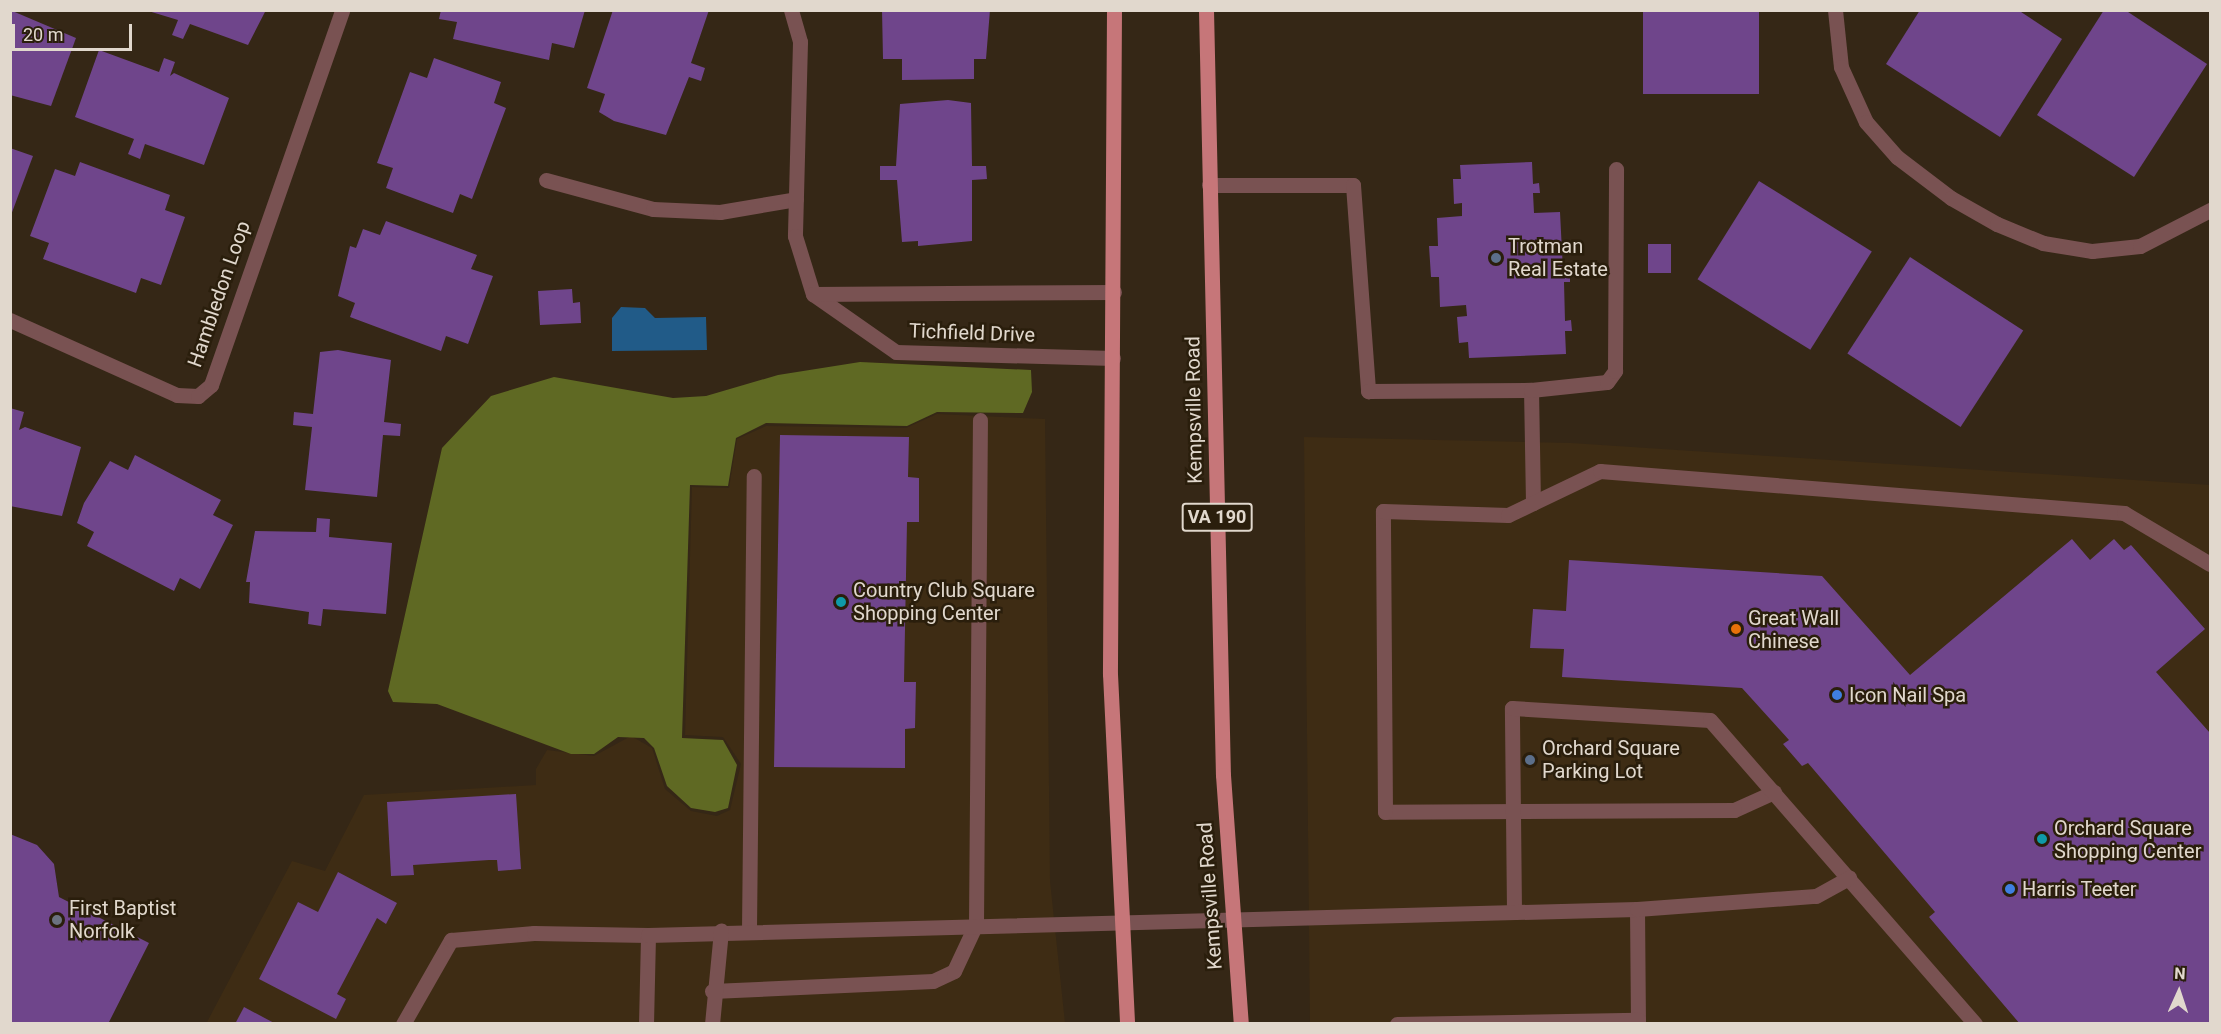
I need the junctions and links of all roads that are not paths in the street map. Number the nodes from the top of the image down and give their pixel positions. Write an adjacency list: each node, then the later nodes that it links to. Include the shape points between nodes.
1 (342, 10): 13 (street, Hambledon Loop, via 211,385 198,396 177,395)
2 (791, 10): 9 (street, via 800,42)
3 (1114, 10): 11 (main road)
4 (1206, 10): 8 (main road, Kempsville Road / VA 190)
5 (1835, 10): 10 (street, via 1841,67 1866,122 1897,157 1950,198 1996,224 2043,243 2092,250 2140,246)
6 (1616, 169): 15 (street, via 1615,371 1607,382)
7 (546, 180): 9 (street, via 653,209 720,212)
8 (1209, 185): 15 (street, via 1353,185 1368,391); 25 (main road, Kempsville Road / VA 190)
9 (796, 199): 12 (street, via 795,236)
10 (2211, 210)
11 (1114, 292): 12 (street, Tichfield Drive); 14 (main road)
12 (813, 294): 14 (street, Tichfield Drive, via 896,352)
13 (10, 320)
14 (1113, 358): 26 (main road, via 1110,674)
15 (1531, 390): 18 (street)
16 (980, 420): 27 (street)
17 (754, 476): 28 (street)
18 (1533, 503): 19 (street, via 1600,471 2124,513); 21 (street, via 1508,515 1383,511 1384,812)
19 (2211, 564)
20 (1774, 792): 21 (street, via 1734,810); 21 (street, via 1710,720 1512,708); 22 (street)
21 (1513, 812): 24 (street)
22 (1849, 879): 23 (street, via 1816,896); 39 (street)
23 (1637, 909): 24 (street); 32 (street)
24 (1514, 910): 25 (street)
25 (1231, 920): 26 (street); 37 (main road, Kempsville Road / VA 190)
26 (1120, 923): 27 (street); 36 (main road)
27 (976, 924): 28 (street); 31 (street, via 954,971 933,981)
28 (749, 929): 29 (street)
29 (721, 930): 30 (street); 31 (street)
30 (648, 935): 33 (street, via 534,933 451,940); 34 (street)
31 (712, 991): 35 (street)
32 (1638, 1022): 38 (street)
33 (403, 1023)
34 (646, 1023)
35 (712, 1023)
36 (1127, 1023)
37 (1241, 1023)
38 (1397, 1023)
39 (1975, 1023)

